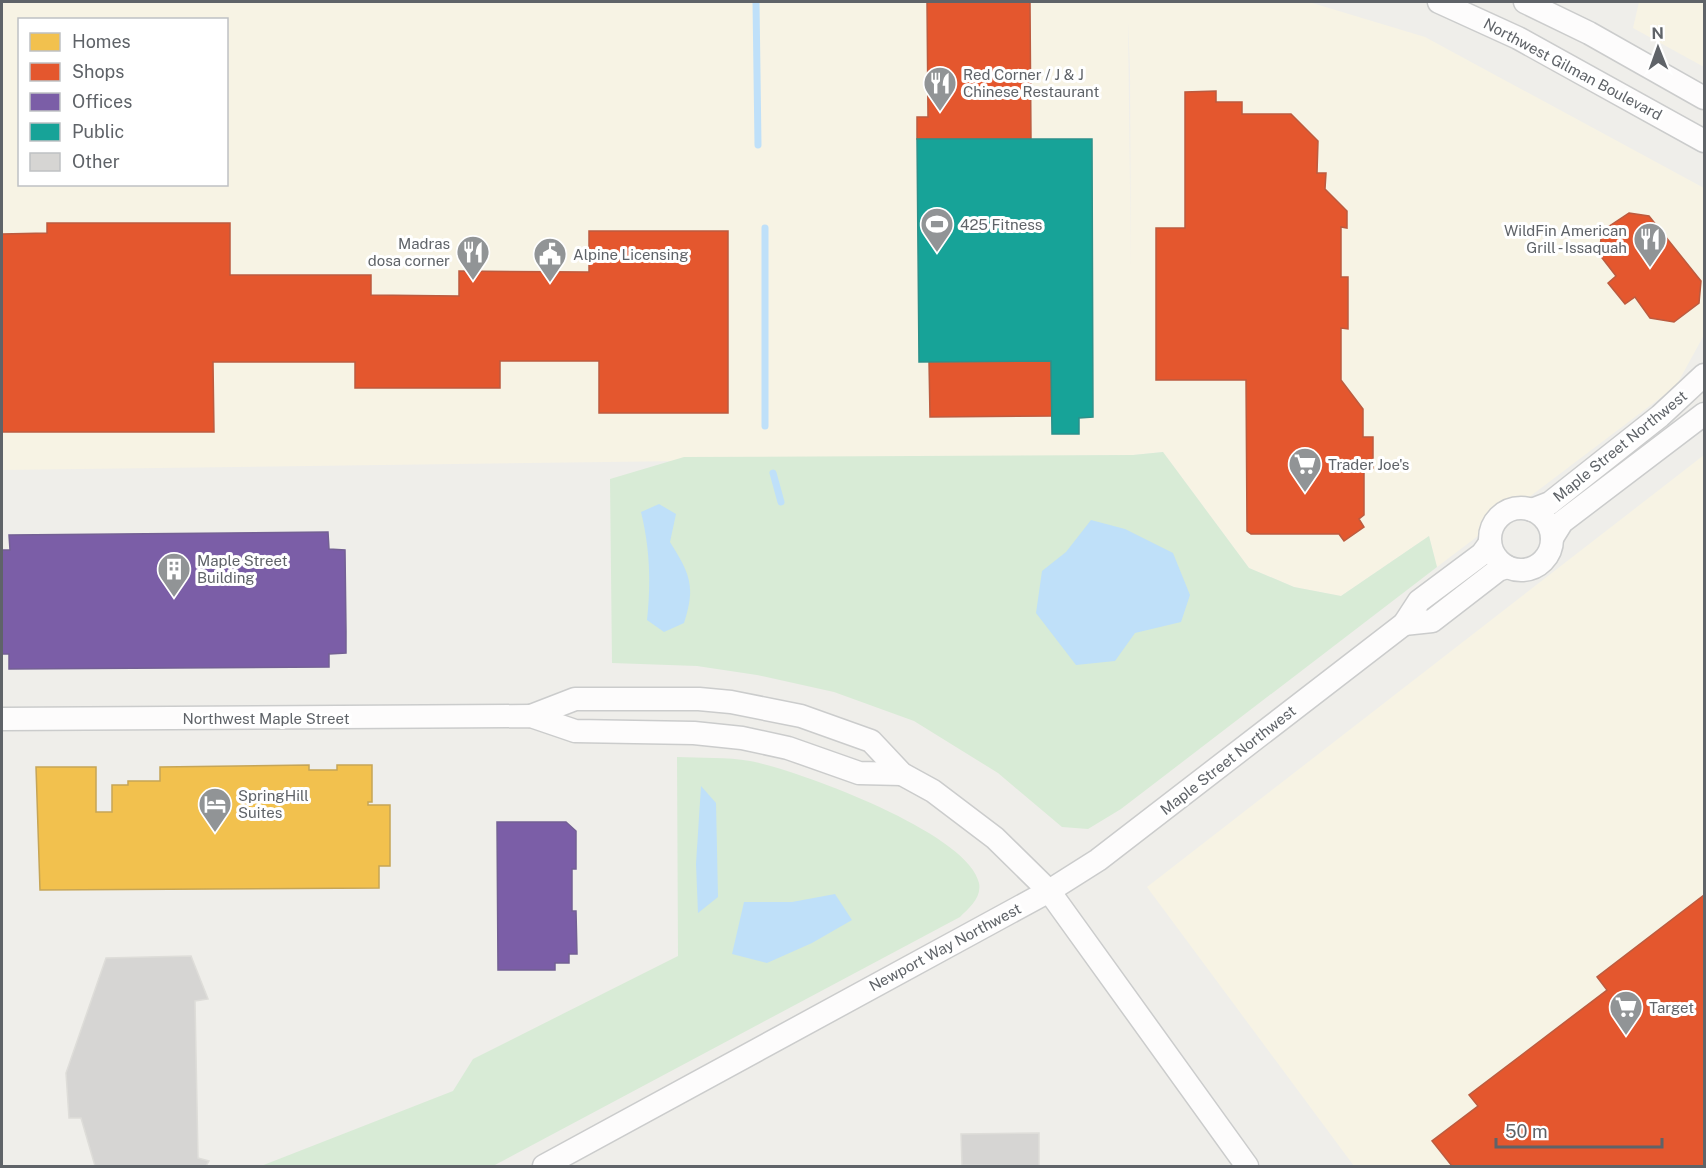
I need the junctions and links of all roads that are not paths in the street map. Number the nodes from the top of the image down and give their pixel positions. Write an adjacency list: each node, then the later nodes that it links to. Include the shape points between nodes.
1 (1439, 2): 4 (street, Northwest Gilman Boulevard, via 1518,38)
2 (1525, 2): 3 (street)
3 (1704, 98)
4 (1704, 141)
5 (1704, 375): 7 (street, Maple Street Northwest, via 1660,416 1550,503)
6 (1704, 414): 8 (street, Maple Street Northwest, via 1562,522)
7 (1532, 510): 8 (street, via 1546,520); 9 (street, via 1519,508 1501,514 1491,530)
8 (1552, 538): 10 (street, via 1549,552 1540,563 1524,570)
9 (1490, 543): 10 (street, via 1492,552); 11 (street, Maple Street Northwest, via 1482,554 1419,601)
10 (1507, 567): 11 (street, Maple Street Northwest, via 1432,621)
11 (1404, 624): 15 (street, Maple Street Northwest, via 1098,860)
12 (531, 716): 13 (street, Northwest Maple Street); 14 (street, Northwest Maple Street, via 574,731 742,738 788,748 859,773); 14 (street, Northwest Maple Street, via 575,699 731,702 801,717 871,741)
13 (2, 719)
14 (902, 774): 15 (street, Northwest Maple Street, via 979,825)
15 (1049, 891): 16 (street, Newport Way Northwest); 17 (street)
16 (544, 1167)
17 (1247, 1167)

